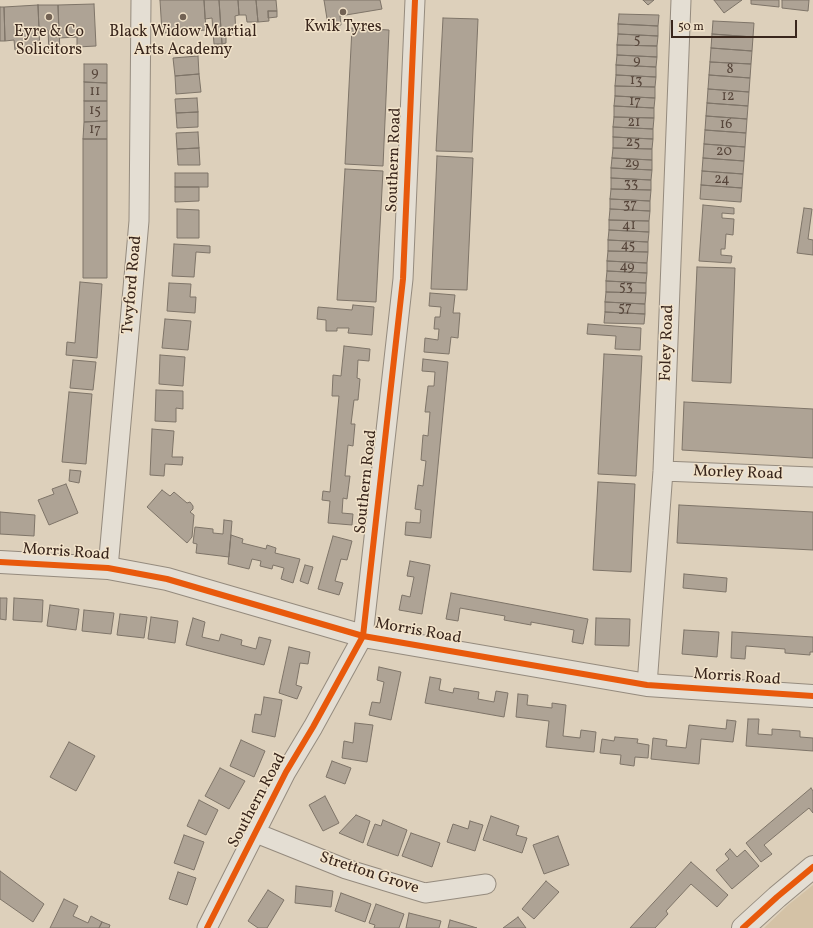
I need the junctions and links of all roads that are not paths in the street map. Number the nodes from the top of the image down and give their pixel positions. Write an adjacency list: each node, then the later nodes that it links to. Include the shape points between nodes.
1 (141, 0): 7 (street, Twyford Road, via 139,221)
2 (415, 0): 8 (street, Southern Road, via 403,279)
3 (681, 0): 4 (street, Foley Road)
4 (663, 471): 5 (street, Morley Road); 9 (street, Foley Road)
5 (813, 477)
6 (0, 562): 7 (street, Morris Road)
7 (108, 568): 8 (street, Morris Road, via 167,579)
8 (363, 636): 9 (street, Morris Road); 11 (street, Southern Road, via 314,727 286,772)
9 (647, 685): 10 (street, Morris Road)
10 (813, 696)
11 (256, 833): 13 (street, Stretton Grove, via 346,869 426,893); 14 (street, Southern Road)
12 (813, 867): 15 (street)
13 (486, 884)
14 (206, 928)
15 (744, 928)

